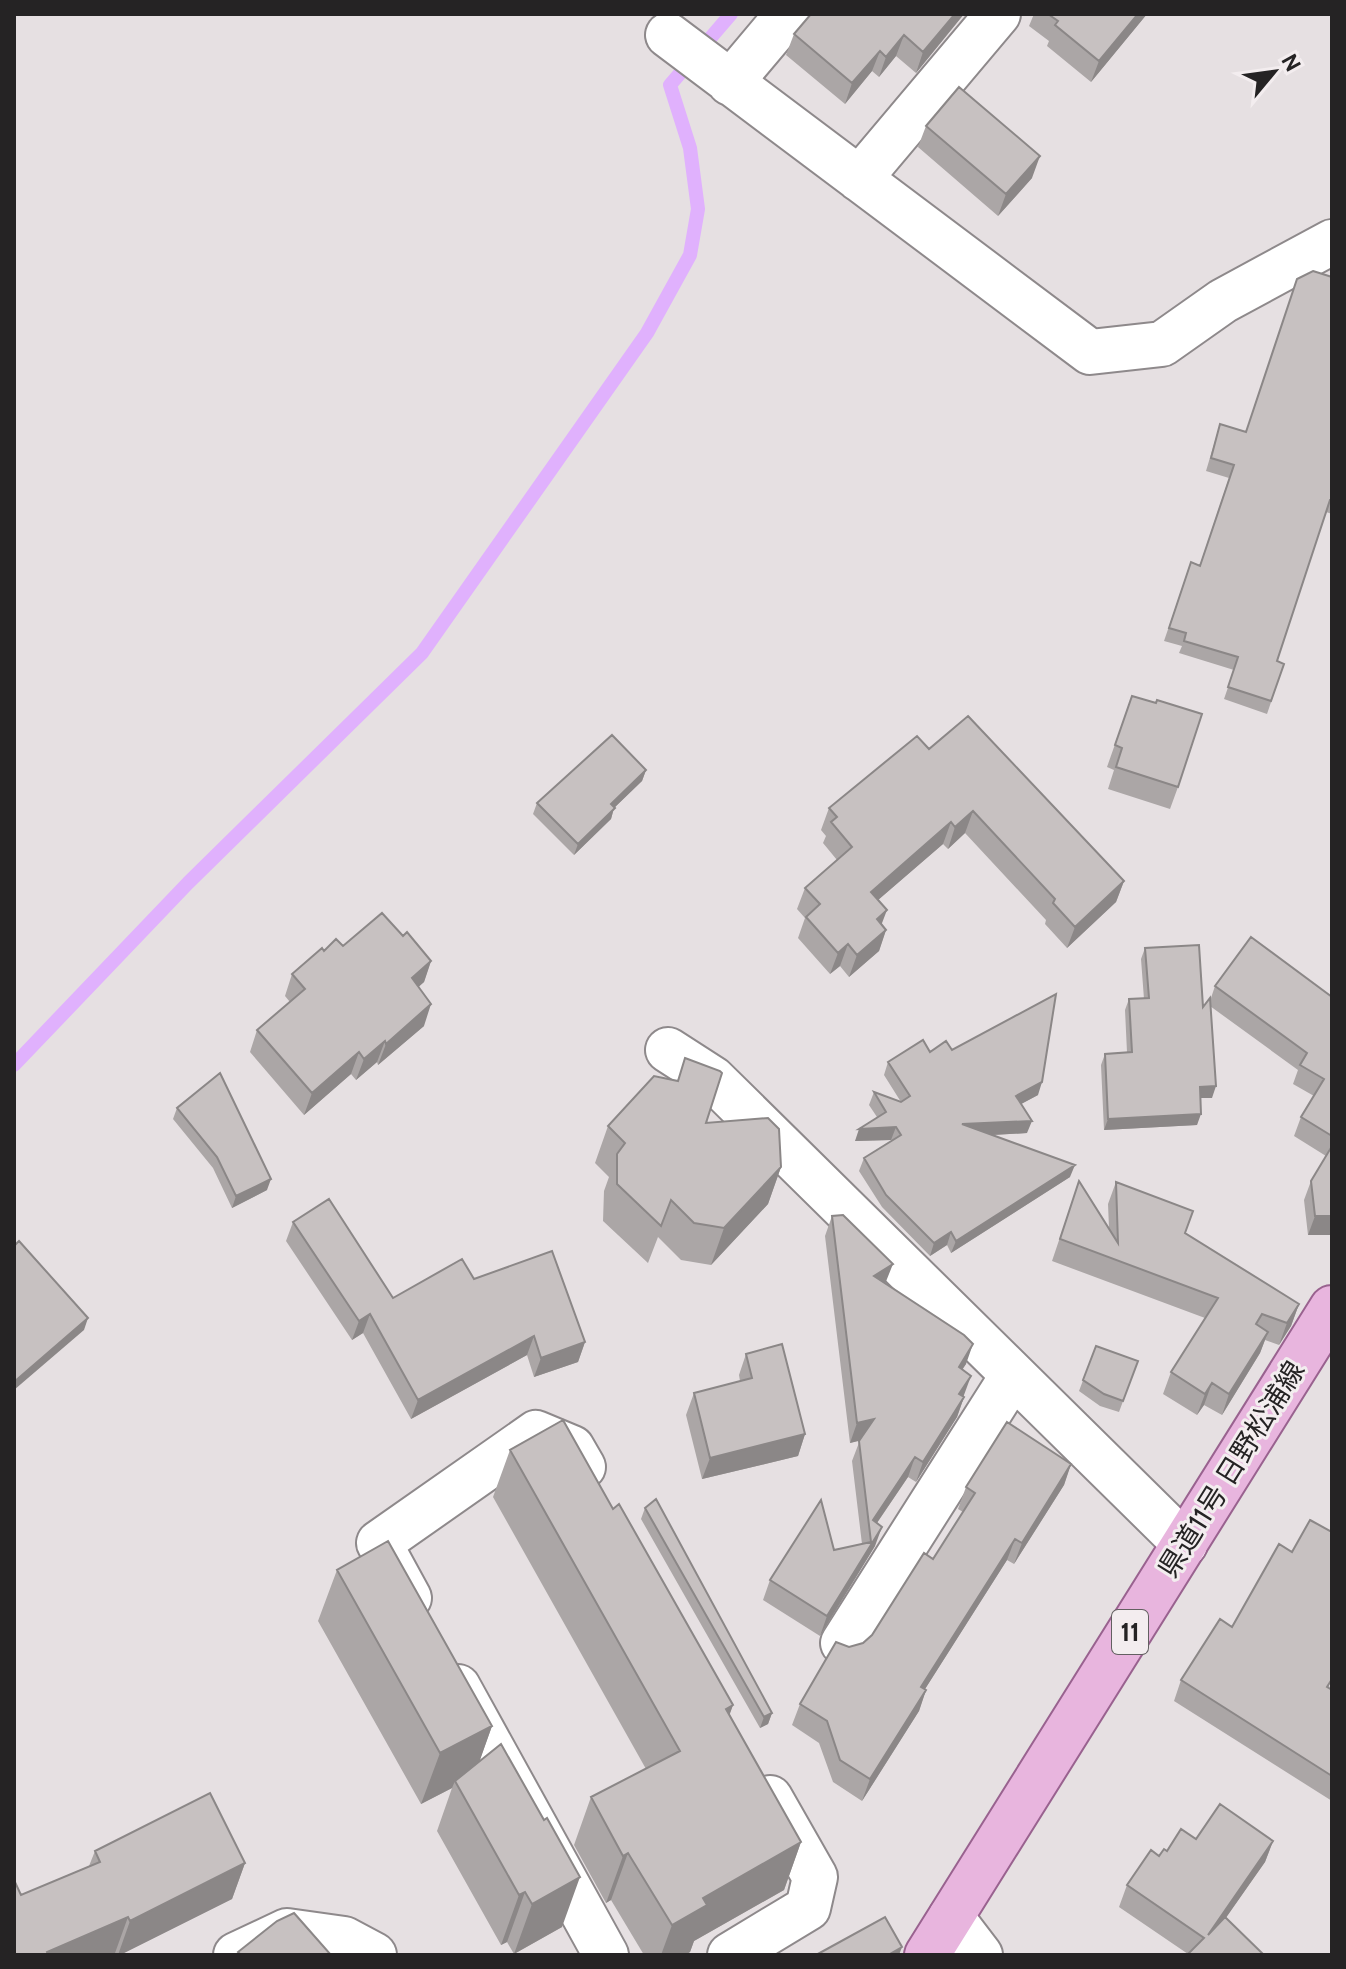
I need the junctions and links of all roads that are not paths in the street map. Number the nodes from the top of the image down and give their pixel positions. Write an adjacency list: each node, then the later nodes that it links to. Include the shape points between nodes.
1 (788, 14): 4 (street)
2 (998, 14): 5 (street)
3 (668, 35): 4 (street)
4 (724, 78): 5 (street)
5 (859, 179): 6 (street, via 1090,352 1162,344 1223,301)
6 (1332, 242)
7 (668, 1050): 9 (street, via 713,1079)
8 (1332, 1308): 11 (main road, 県道11号 日野松浦線 / 11)
9 (1013, 1375): 11 (street); 12 (street)
10 (603, 1503): 17 (street, via 572,1448 536,1433 379,1543)
11 (1185, 1544): 14 (main road, 県道11号 日野松浦線 / 11)
12 (843, 1643)
13 (752, 1766): 18 (street, via 815,1877 808,1908)
14 (951, 1917): 19 (main road, 県道11号 日野松浦線 / 11); 20 (street)
15 (236, 1955): 16 (street, via 287,1931 344,1939)
16 (374, 1955)
17 (606, 1955)
18 (730, 1955)
19 (927, 1955)
20 (980, 1955)

